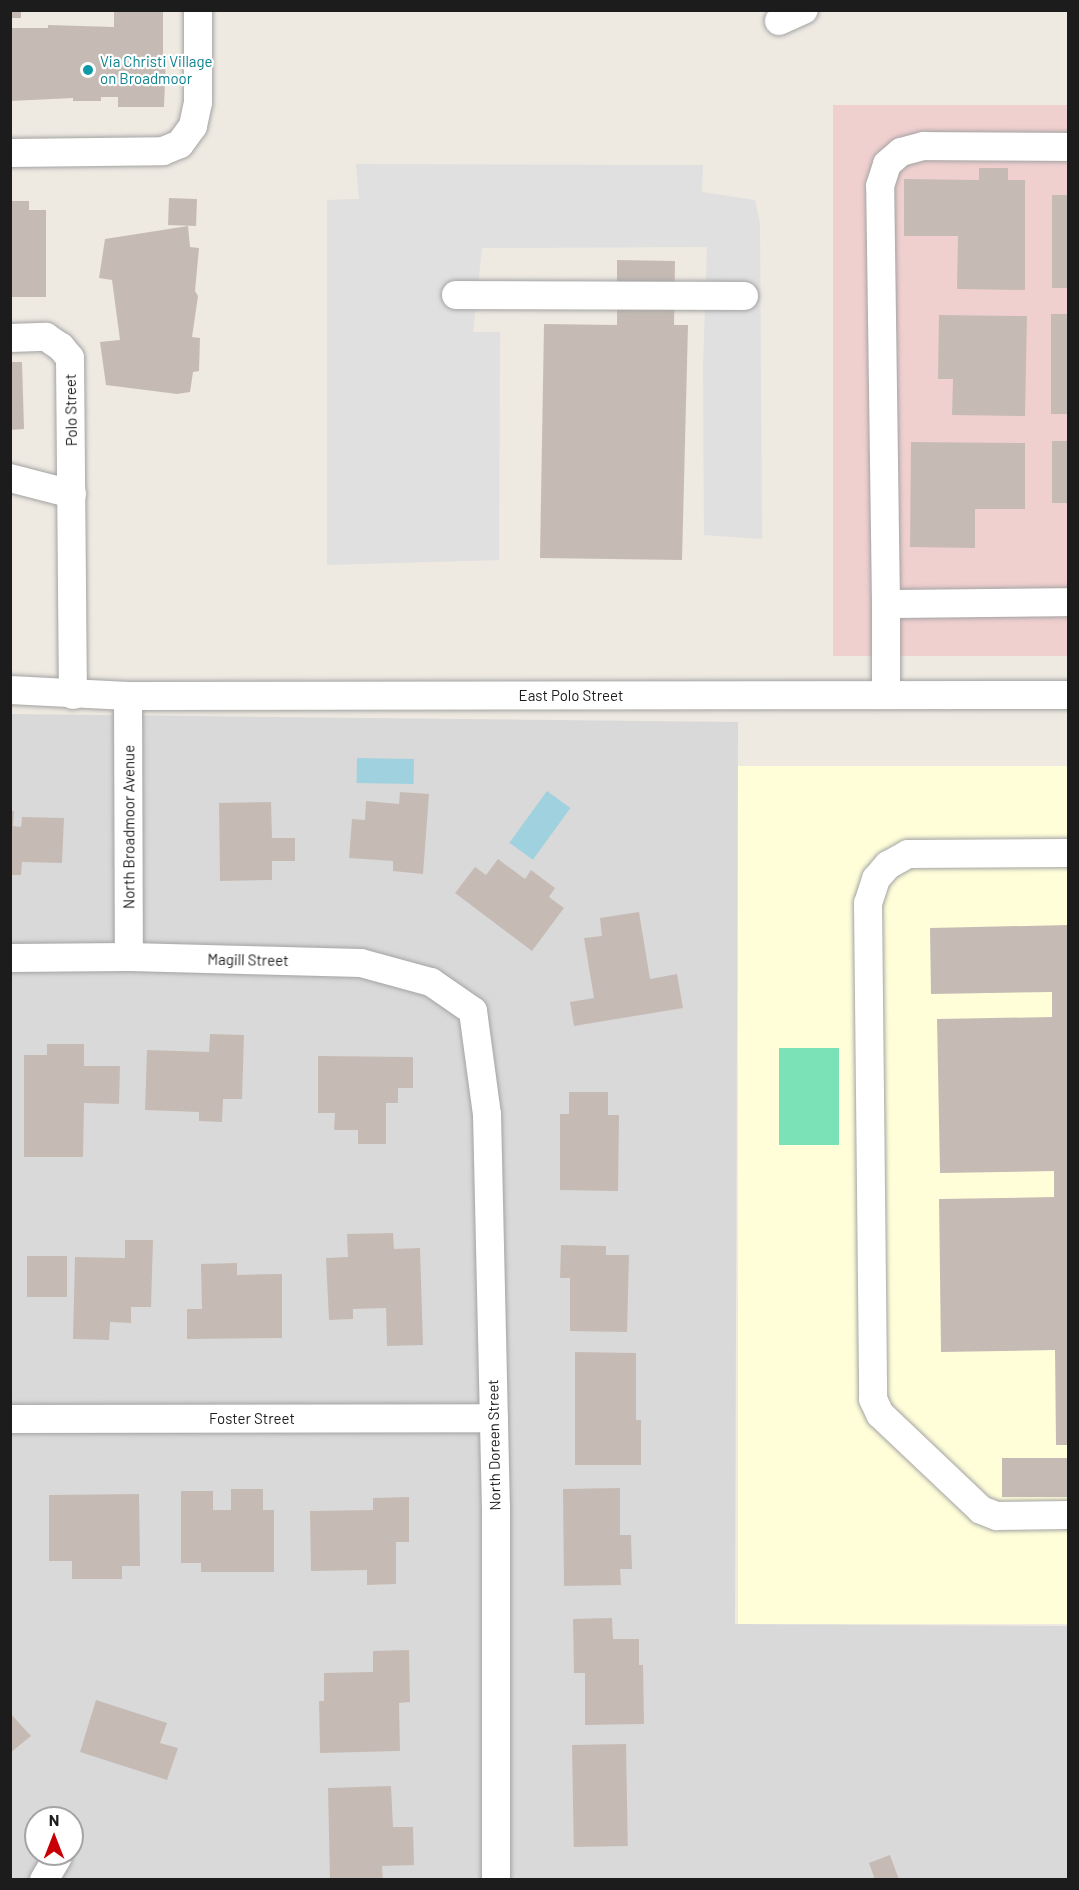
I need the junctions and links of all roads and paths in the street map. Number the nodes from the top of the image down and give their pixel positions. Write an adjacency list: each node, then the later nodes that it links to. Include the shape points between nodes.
1 (198, 10): 3 (street, via 198,103 193,126 180,144 163,151)
2 (1068, 147): 10 (street, via 924,146 900,152 887,164 880,186)
3 (10, 153)
4 (456, 295): 5 (street)
5 (744, 296)
6 (10, 338): 8 (street, Polo Street, via 46,337 70,358)
7 (10, 478): 8 (street)
8 (72, 494): 12 (street, Polo Street)
9 (1068, 602): 10 (street)
10 (886, 604): 13 (street)
11 (10, 690): 12 (street)
12 (73, 695): 15 (street, East Polo Street)
13 (886, 695): 14 (street, East Polo Street); 15 (street, East Polo Street)
14 (1068, 695)
15 (128, 696): 17 (street, North Broadmoor Avenue)
16 (1068, 854): 22 (street, via 908,854 888,865 876,879 868,903 873,1399 880,1414 981,1510 997,1516)
17 (129, 957): 18 (street, Magill Street); 19 (street, Magill Street, via 361,963 431,982)
18 (10, 958)
19 (473, 1011): 20 (street, North Doreen Street, via 487,1114)
20 (494, 1418): 21 (street, Foster Street); 23 (street, North Doreen Street)
21 (10, 1419)
22 (1068, 1515)
23 (496, 1880)

